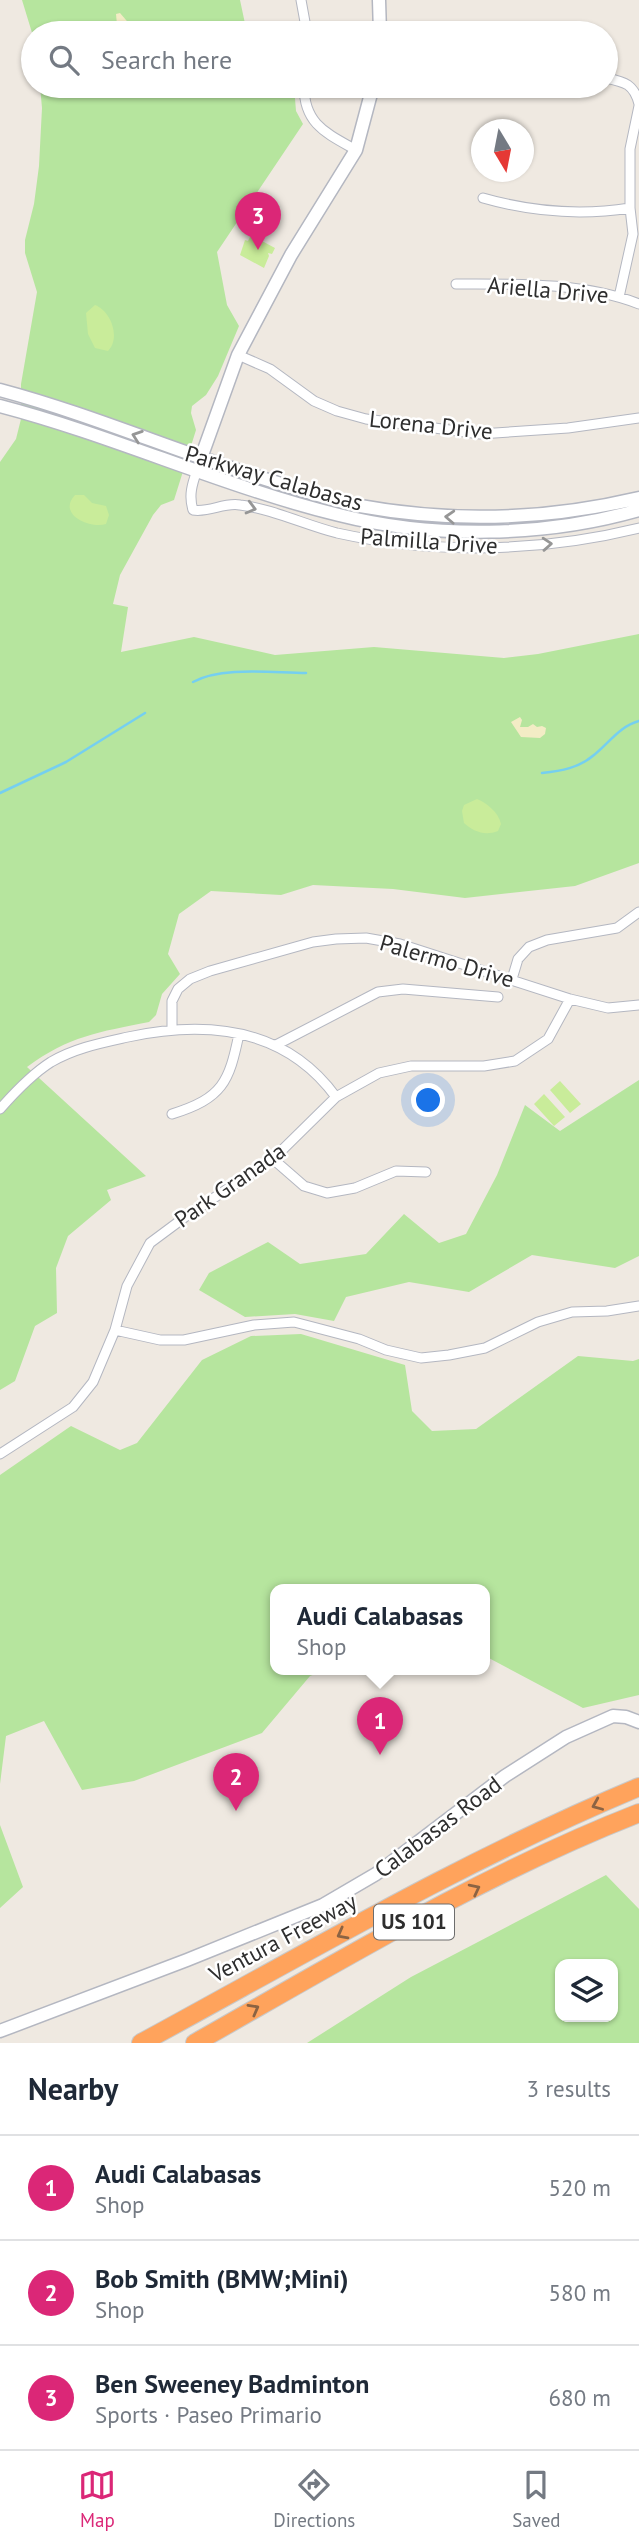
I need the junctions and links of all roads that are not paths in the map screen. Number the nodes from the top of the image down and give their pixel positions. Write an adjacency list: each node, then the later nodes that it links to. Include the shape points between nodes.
1 (301, 0): 3 (street)
2 (379, 0): 4 (street)
3 (305, 21)
4 (380, 21)
5 (618, 80): 8 (street, via 633,87)
6 (304, 98): 9 (street, via 318,126)
7 (370, 98): 9 (street)
8 (639, 105): 11 (street, via 630,149)
9 (356, 150): 15 (street)
10 (483, 198): 11 (street, via 567,214)
11 (630, 208): 13 (street, via 633,234)
12 (456, 284): 13 (street, Ariella Drive, via 566,288)
13 (619, 297): 14 (street, Ariella Drive)
14 (639, 304)
15 (238, 355): 18 (street, Lorena Drive, via 270,369 314,401 366,419 480,433); 19 (street)
16 (0, 390): 19 (street, Parkway Calabasas, one-way to 16)
17 (0, 406): 19 (street, Parkway Calabasas)
18 (639, 418)
19 (199, 464): 20 (street, Parkway Calabasas, one-way to 19, via 534,516 432,516 357,505); 21 (street, Parkway Calabasas, via 291,502 421,528 512,530 569,525); 22 (street, Palmilla Drive, one-way to 22, via 191,488 193,510 237,504 382,541 498,548 576,542)
20 (639, 498)
21 (639, 510)
22 (639, 528)
23 (639, 912): 24 (street, via 617,928 529,947 518,959)
24 (512, 979): 26 (street, Palermo Drive); 28 (street, Palermo Drive, via 400,944 366,938 313,942 190,979 172,1001)
25 (498, 997): 30 (street, via 403,989 378,992)
26 (570, 999): 27 (street, Palermo Drive, via 608,1008); 31 (street, Park Granada, via 548,1039 515,1061 484,1066 411,1066 379,1073)
27 (639, 1005)
28 (172, 1030): 29 (street, via 215,1029); 32 (street, via 79,1048 49,1063)
29 (239, 1034): 30 (street); 33 (street, via 222,1088 190,1109)
30 (276, 1045): 31 (street, via 310,1067)
31 (336, 1097): 34 (street, Park Granada)
32 (0, 1109)
33 (172, 1114)
34 (273, 1159): 35 (street, via 304,1186 327,1192 355,1188 396,1171); 37 (street, Park Granada, via 150,1244 127,1286)
35 (426, 1172)
36 (639, 1306): 37 (street, via 572,1312 538,1322 485,1348 421,1358 294,1322 184,1340)
37 (115, 1330): 38 (street, Park Granada, via 93,1382 74,1408)
38 (0, 1454)
39 (639, 1721): 42 (street, Calabasas Road, via 613,1716 557,1742 376,1874 323,1905)
40 (639, 1787): 43 (highway, Ventura Freeway / US 101, one-way to 43, via 460,1870)
41 (639, 1813): 44 (highway, Ventura Freeway / US 101, one-way to 41, via 471,1891)
42 (0, 2031)
43 (141, 2043)
44 (195, 2043)

